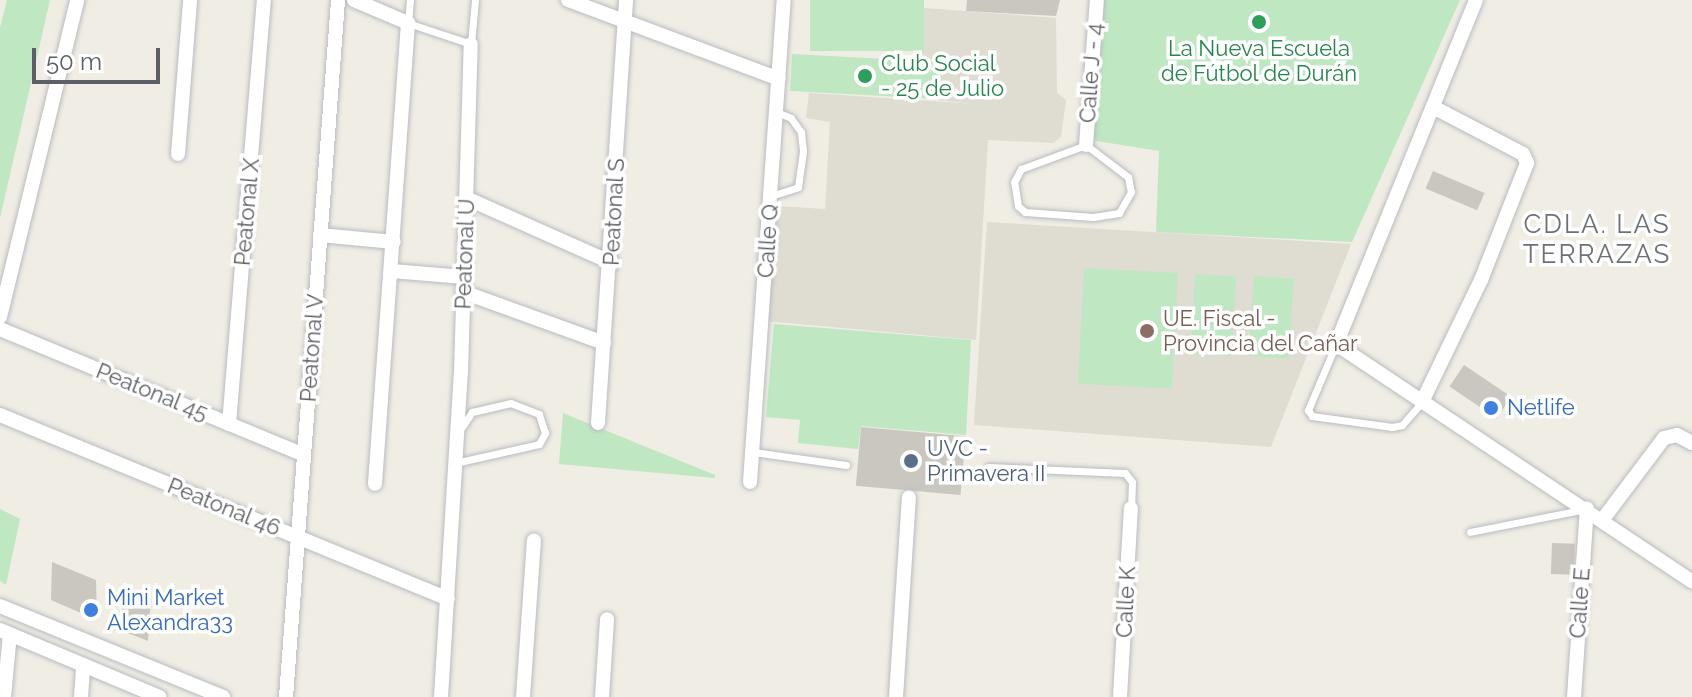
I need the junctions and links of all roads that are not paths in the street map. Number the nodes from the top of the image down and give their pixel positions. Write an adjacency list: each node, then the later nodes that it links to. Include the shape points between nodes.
1 (77, 0): 28 (street)
2 (190, 0): 20 (street)
3 (264, 0): 35 (street, Peatonal X)
4 (338, 0): 23 (street, Peatonal V)
5 (354, 0): 14 (street)
6 (410, 0): 14 (lane)
7 (475, 0): 15 (lane)
8 (568, 0): 13 (street)
9 (626, 0): 13 (street, Peatonal S)
10 (784, 0): 16 (street, Calle Q)
11 (1097, 0): 19 (street, Calle J - 4)
12 (1476, 0): 17 (street)
13 (625, 18): 16 (street); 25 (street, Peatonal S)
14 (408, 23): 15 (lane); 24 (street)
15 (471, 44): 22 (street, Peatonal U)
16 (779, 79): 18 (street, Calle Q)
17 (1433, 107): 31 (street); 32 (street, via 1523,154 1527,163 1481,280)
18 (777, 112): 21 (street, Calle Q); 21 (lane, via 791,118 801,132 803,151 798,187)
19 (1086, 145): 19 (lane, via 1128,177 1131,192 1119,213 1052,214 1025,212 1018,206 1014,182 1021,169)
20 (178, 154)
21 (771, 196): 37 (street, Calle Q)
22 (466, 198): 25 (street); 27 (street, Peatonal U)
23 (320, 235): 24 (street); 38 (street, Peatonal V)
24 (394, 242): 26 (street)
25 (612, 263): 30 (street, Peatonal S)
26 (392, 271): 27 (street); 43 (street)
27 (464, 285): 30 (street); 39 (street, Peatonal U)
28 (0, 317)
29 (0, 329): 35 (street, Peatonal 45)
30 (604, 343): 34 (street, Peatonal S)
31 (1336, 344): 32 (street); 32 (lane, via 1308,410 1312,416 1392,427 1402,425)
32 (1422, 402): 46 (street)
33 (0, 415): 49 (street, Peatonal 46)
34 (598, 423)
35 (229, 424): 38 (street, Peatonal 45)
36 (1692, 443): 47 (street, via 1677,435 1664,438)
37 (753, 452): 40 (lane); 42 (street, Calle Q)
38 (304, 455): 49 (street, Peatonal V)
39 (457, 462): 39 (lane, via 539,444 544,422 539,414 511,403 472,412 464,422); 52 (street, Peatonal U)
40 (846, 465)
41 (988, 467): 45 (lane, via 1125,473 1132,482)
42 (750, 482)
43 (375, 484)
44 (909, 497): 65 (street)
45 (1131, 508): 66 (street, Calle K)
46 (1587, 508): 47 (street); 48 (lane); 67 (street, Calle E)
47 (1603, 519): 51 (street)
48 (1470, 532)
49 (299, 537): 52 (street, Peatonal 46); 61 (street, Peatonal V)
50 (534, 540): 63 (street)
51 (1692, 581)
52 (448, 599): 62 (street, Peatonal U)
53 (0, 606): 60 (street)
54 (607, 619): 64 (street)
55 (5, 632): 56 (street); 58 (street)
56 (83, 665): 57 (street); 59 (street)
57 (155, 696)
58 (3, 697)
59 (81, 697)
60 (223, 697)
61 (286, 697)
62 (441, 697)
63 (523, 697)
64 (602, 697)
65 (896, 697)
66 (1120, 697)
67 (1574, 697)

